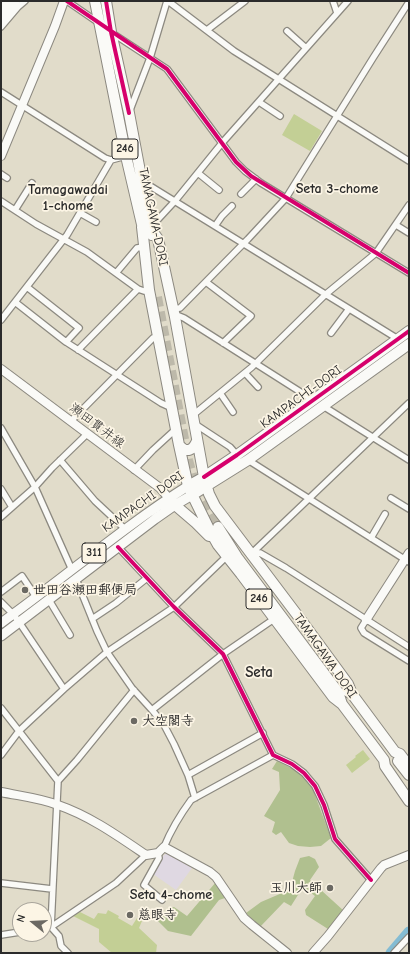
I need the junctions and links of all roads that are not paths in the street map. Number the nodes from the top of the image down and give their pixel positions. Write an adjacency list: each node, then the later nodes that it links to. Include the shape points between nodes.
1 (5, 1): 12 (highway)
2 (15, 1): 14 (highway)
3 (24, 1): 16 (street)
4 (65, 1): 15 (street); 25 (street)
5 (95, 1): 15 (highway, TAMAGAWA-DORI / 246)
6 (106, 1): 19 (highway, TAMAGAWA-DORI / 246)
7 (167, 1): 17 (street); 21 (street)
8 (245, 1): 17 (street)
9 (333, 1): 13 (street)
10 (348, 1): 13 (street)
11 (409, 2): 28 (street)
12 (1, 7)
13 (337, 14): 20 (street)
14 (1, 20)
15 (100, 24): 19 (street); 32 (highway, TAMAGAWA-DORI / 246)
16 (1, 27)
17 (207, 30): 22 (street, via 234,51)
18 (287, 31): 20 (street)
19 (111, 32): 21 (street); 26 (highway, TAMAGAWA-DORI / 246)
20 (306, 48): 22 (street)
21 (150, 58): 26 (street); 30 (street, via 167,69)
22 (279, 79): 24 (street); 28 (street)
23 (1, 92): 25 (street)
24 (259, 102): 27 (street); 30 (street)
25 (22, 106): 29 (street); 33 (street)
26 (129, 113): 39 (highway, TAMAGAWA-DORI / 246)
27 (280, 116)
28 (337, 116): 34 (street); 43 (street)
29 (4, 142): 31 (street)
30 (222, 143): 35 (street); 38 (street, via 240,166)
31 (1, 156)
32 (126, 156): 33 (street); 53 (highway, TAMAGAWA-DORI / 246)
33 (111, 160): 49 (street)
34 (409, 160)
35 (198, 173): 41 (street); 45 (street)
36 (1, 174): 37 (street)
37 (7, 178)
38 (256, 180): 42 (street); 43 (street)
39 (142, 181): 45 (street); 53 (highway, TAMAGAWA-DORI / 246)
40 (32, 183): 48 (street)
41 (219, 190)
42 (241, 194)
43 (286, 198): 56 (street); 58 (street)
44 (1, 201): 48 (street)
45 (175, 201): 52 (street); 53 (street)
46 (409, 205): 51 (street)
47 (232, 206): 52 (street)
48 (15, 210): 55 (street)
49 (80, 213): 50 (street); 55 (street)
50 (96, 222)
51 (396, 225): 54 (street); 58 (street)
52 (215, 226): 56 (street)
53 (146, 227): 57 (highway, 246); 65 (highway, TAMAGAWA-DORI / 246); 68 (highway, 246, via 158,239)
54 (409, 233)
55 (64, 239): 59 (street); 62 (street)
56 (243, 244): 61 (street); 64 (street)
57 (144, 247): 59 (street, via 137,248); 63 (highway, 246)
58 (376, 253): 60 (street); 64 (street)
59 (116, 273): 63 (street)
60 (409, 273)
61 (206, 282): 68 (street); 75 (street, via 251,316)
62 (27, 287): 66 (street); 74 (street, via 78,328)
63 (143, 290): 72 (highway, 246); 77 (street)
64 (326, 294): 67 (street); 78 (street)
65 (160, 298)
66 (15, 302): 69 (street); 74 (street)
67 (349, 309): 71 (street); 73 (street)
68 (174, 313): 75 (street); 89 (highway, 246)
69 (1, 320)
70 (409, 331): 73 (highway, KAMPACHI-DORI)
71 (331, 333)
72 (158, 336): 81 (street); 87 (highway, 246)
73 (398, 339): 84 (highway, KAMPACHI-DORI)
74 (66, 342): 77 (street)
75 (223, 343): 78 (street)
76 (408, 345): 86 (highway, KAMPACHI DORI)
77 (78, 350): 81 (street)
78 (256, 364): 80 (street); 84 (street)
79 (3, 371): 90 (street, 瀬田貫井線); 93 (street, via 26,391)
80 (245, 373): 82 (street); 83 (street)
81 (117, 375): 87 (street); 90 (street)
82 (258, 387)
83 (220, 393): 88 (street); 89 (street)
84 (313, 400): 97 (highway, KAMPACHI-DORI)
85 (409, 404): 94 (street)
86 (323, 406): 94 (street); 100 (highway, KAMPACHI DORI)
87 (172, 408): 92 (highway, 246)
88 (233, 412)
89 (194, 419): 95 (highway, 246); 97 (street)
90 (71, 421): 93 (street, 瀬田貫井線)
91 (1, 428): 105 (street)
92 (176, 429): 96 (highway, 246); 103 (street)
93 (87, 434): 98 (street); 103 (street, 瀬田貫井線)
94 (373, 438): 101 (street); 108 (street)
95 (197, 441): 96 (highway, via 189,450); 99 (highway, 246)
96 (179, 446): 107 (highway, 246)
97 (237, 455): 102 (highway, KAMPACHI-DORI)
98 (60, 460): 105 (street); 116 (street, via 95,501)
99 (201, 460): 102 (highway, via 209,466); 104 (highway, 246)
100 (248, 460): 104 (highway, KAMPACHI DORI); 108 (street)
101 (409, 460)
102 (220, 466): 104 (highway, KAMPACHI-DORI)
103 (134, 470): 110 (street, 瀬田貫井線, via 160,488)
104 (205, 482): 107 (highway, KAMPACHI DORI); 115 (highway, 246, via 215,506)
105 (35, 487): 111 (street); 123 (street)
106 (1, 489): 111 (street)
107 (190, 490): 110 (main road, KAMPACHI DORI / 311); 115 (highway, 246)
108 (309, 498): 117 (street); 120 (street)
109 (391, 498): 112 (street)
110 (172, 502): 116 (main road, KAMPACHI DORI / 311); 118 (highway); 119 (main road, KAMPACHI DORI / 311)
111 (12, 507): 114 (street)
112 (409, 509)
113 (385, 514): 117 (street)
114 (1, 517)
115 (219, 525): 118 (highway, 246); 120 (highway, 246); 145 (highway, TAMAGAWA DORI / 246, via 227,530 343,688); 146 (highway, TAMAGAWA DORI / 246, via 237,557 338,692)
116 (125, 529): 123 (main road, KAMPACHI DORI / 311)
117 (371, 538): 122 (street)
118 (218, 545): 121 (highway, 246)
119 (118, 547): 124 (street); 125 (main road, KAMPACHI DORI / 311)
120 (251, 554): 134 (street, via 260,553); 145 (highway, 246, via 348,684)
121 (227, 556): 130 (street); 133 (highway, 246)
122 (408, 558): 134 (street)
123 (72, 570): 127 (main road, KAMPACHI DORI / 311)
124 (148, 578): 130 (street); 132 (street)
125 (76, 579): 128 (main road, KAMPACHI DORI / 311); 132 (street)
126 (1, 592): 127 (street, via 22,576)
127 (36, 597): 131 (main road, KAMPACHI DORI / 311)
128 (49, 600): 135 (main road, KAMPACHI DORI / 311); 137 (street)
129 (1, 602): 131 (street)
130 (174, 607): 140 (street); 141 (street)
131 (13, 614): 135 (street); 136 (main road, KAMPACHI DORI / 311)
132 (92, 619): 140 (street)
133 (274, 619): 141 (street); 146 (highway, 246, via 333,697)
134 (366, 620): 139 (street); 142 (street, via 362,628 364,633)
135 (19, 622): 138 (main road, KAMPACHI DORI / 311); 143 (street)
136 (1, 623)
137 (70, 635)
138 (1, 636)
139 (409, 647)
140 (107, 652): 143 (street); 144 (street)
141 (223, 654): 148 (street); 150 (street)
142 (409, 661)
143 (64, 689): 149 (street)
144 (134, 690): 148 (street); 158 (street)
145 (352, 694): 151 (highway, TAMAGAWA DORI / 246)
146 (342, 704): 154 (highway, TAMAGAWA DORI / 246)
147 (1, 708): 149 (street)
148 (152, 710): 156 (street, via 163,724)
149 (19, 731): 153 (street); 158 (street)
150 (263, 733): 152 (street); 156 (street)
151 (395, 752): 155 (highway, TAMAGAWA DORI / 246, via 400,754); 157 (highway, 246)
152 (273, 754): 161 (street); 167 (street, via 304,773 315,786 335,839)
153 (1, 756)
154 (384, 760): 159 (highway, 246, via 390,764); 162 (highway, TAMAGAWA DORI / 246, via 384,766)
155 (409, 766)
156 (188, 775): 161 (street)
157 (409, 775)
158 (58, 781): 163 (street)
159 (409, 790)
160 (1, 792): 163 (street)
161 (195, 798): 164 (street, via 183,812)
162 (409, 801)
163 (57, 804): 165 (street, via 91,820); 169 (street)
164 (161, 850): 165 (street); 170 (street, via 144,885); 177 (street, via 210,872 244,918)
165 (146, 855): 172 (street, via 116,883)
166 (409, 855): 167 (street, via 384,866)
167 (371, 880): 179 (street)
168 (1, 883): 169 (street)
169 (52, 889): 171 (street)
170 (162, 900)
171 (52, 902)
172 (52, 926)
173 (52, 928): 178 (street, via 59,936 61,946)
174 (12, 933): 175 (street)
175 (1, 935)
176 (409, 936): 180 (street)
177 (282, 952)
178 (68, 953)
179 (313, 953)
180 (394, 953)

